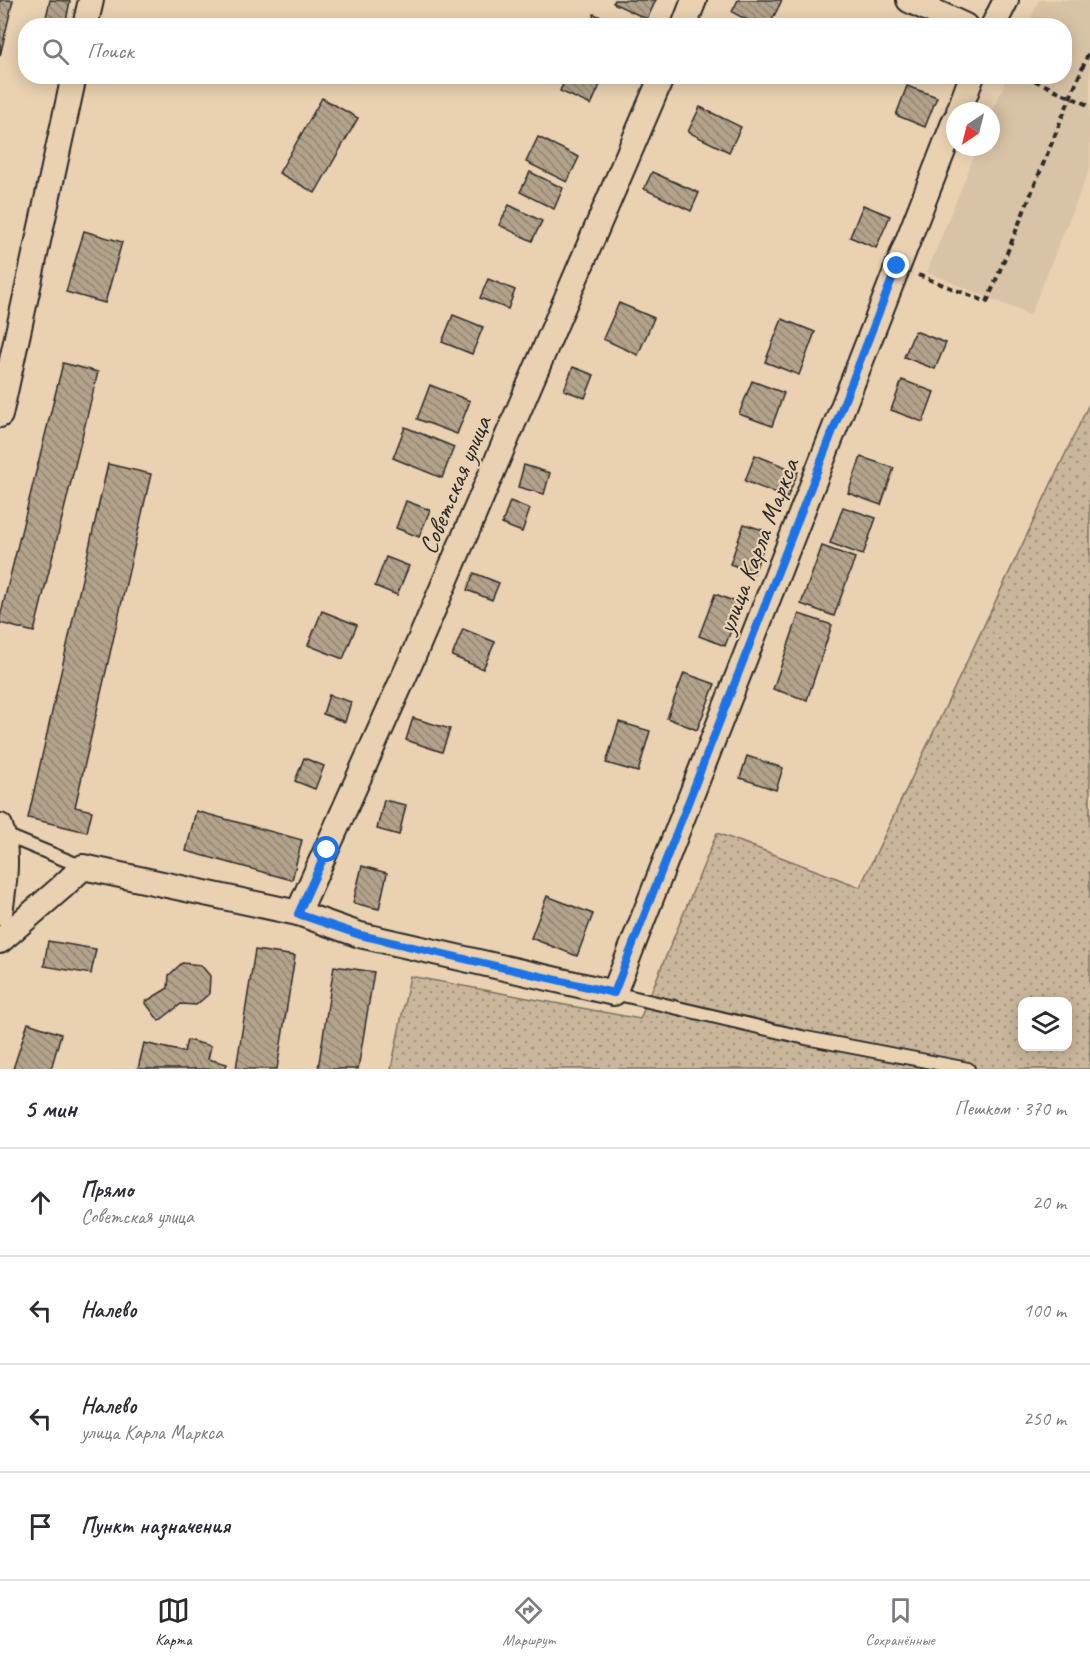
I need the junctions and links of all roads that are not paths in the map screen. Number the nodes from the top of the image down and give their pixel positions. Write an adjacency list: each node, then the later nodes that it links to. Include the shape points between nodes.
1 (91, 0): 5 (street)
2 (694, 0): 6 (street)
3 (909, 0): 7 (street)
4 (1006, 0): 8 (street)
5 (88, 18)
6 (687, 18)
7 (948, 18)
8 (997, 18)
9 (72, 84): 14 (street)
10 (659, 84): 18 (street, Советская улица)
11 (969, 84): 12 (street)
12 (962, 102)
13 (946, 143): 20 (street, улица Карла Маркса)
14 (0, 416)
15 (2, 830): 16 (lane); 17 (street, via 4,886)
16 (82, 867): 18 (street); 19 (street)
17 (0, 913)
18 (298, 914): 20 (street, via 360,935)
19 (0, 941)
20 (614, 993): 21 (lane, via 806,1038)
21 (968, 1069)

